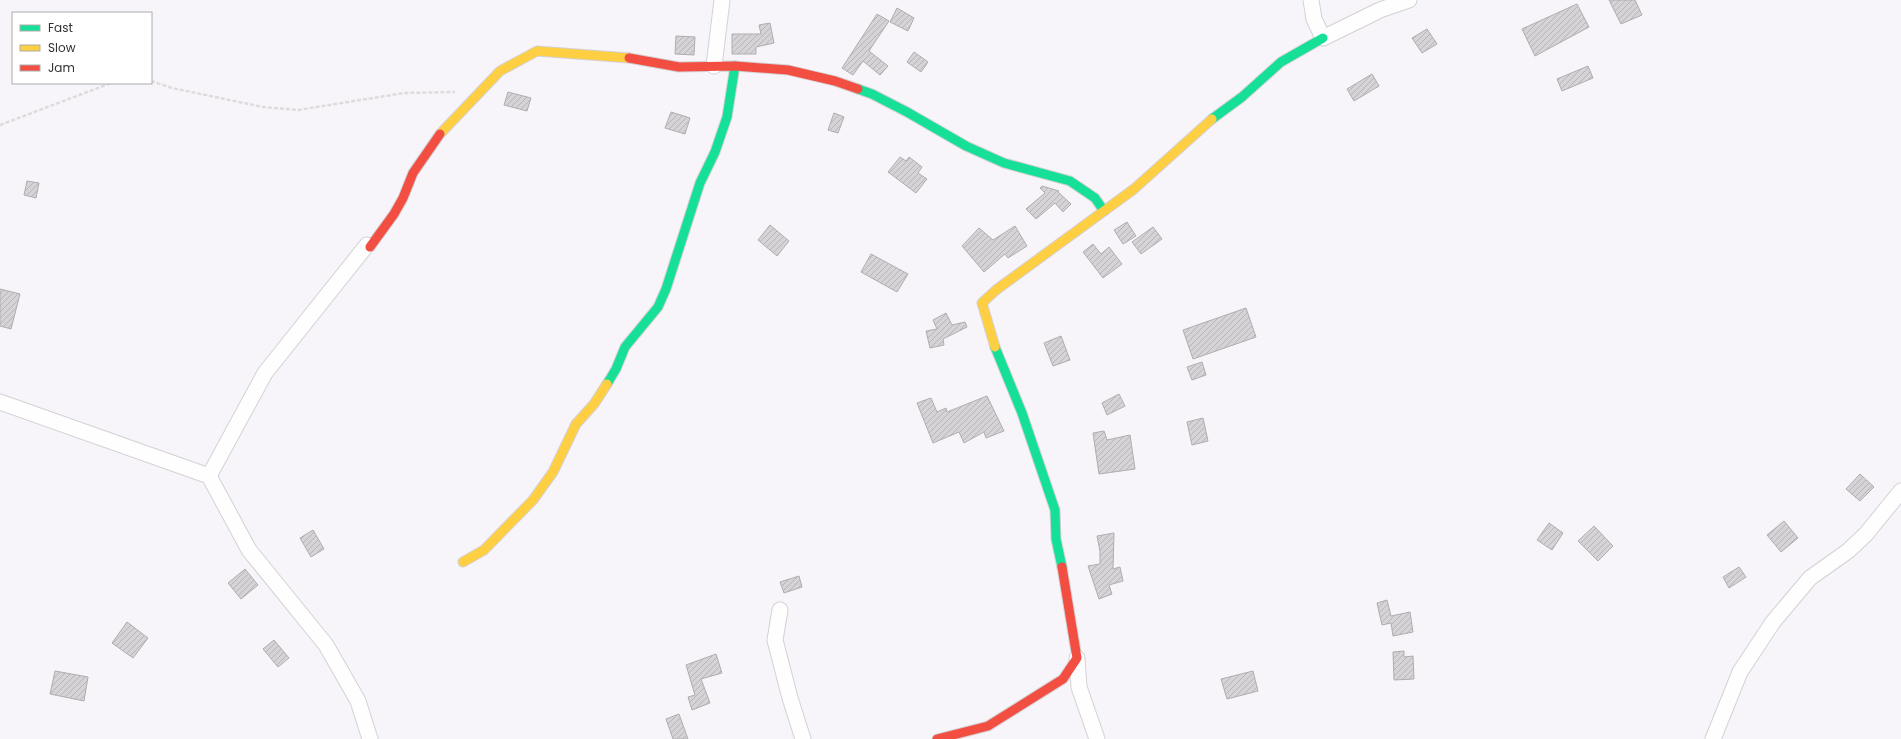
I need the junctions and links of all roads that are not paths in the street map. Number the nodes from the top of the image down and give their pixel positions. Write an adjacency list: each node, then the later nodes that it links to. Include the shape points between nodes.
1 (722, 0): 5 (street)
2 (1311, 0): 4 (street, via 1314,19)
3 (1409, 0): 4 (street, via 1380,10)
4 (1323, 38): 7 (street, via 1282,62 1242,97 1214,117 1134,189)
5 (714, 66): 6 (street); 8 (street, via 679,66 626,57 552,51 537,51 520,59 500,71 452,120 430,147 413,173 394,214)
6 (735, 66): 7 (street, via 788,70 835,81 872,94 966,146 1004,163 1070,181 1095,198); 12 (street, via 728,117 700,183 658,307 625,347 616,369 594,404 576,424 553,472 533,500 484,550)
7 (1104, 211): 14 (street, via 982,303 996,350 1022,413 1055,510 1056,539 1065,578)
8 (368, 246): 10 (street, via 266,373)
9 (0, 402): 10 (street)
10 (209, 476): 15 (street, via 249,550 326,645 358,701)
11 (1901, 490): 19 (street, via 1866,534 1848,551 1810,578 1773,622 1740,672)
12 (463, 562)
13 (780, 610): 16 (street, via 775,640)
14 (1077, 658): 17 (street, via 1063,679 988,726); 18 (street, via 1079,687)
15 (370, 739)
16 (803, 739)
17 (937, 739)
18 (1097, 739)
19 (1713, 739)

